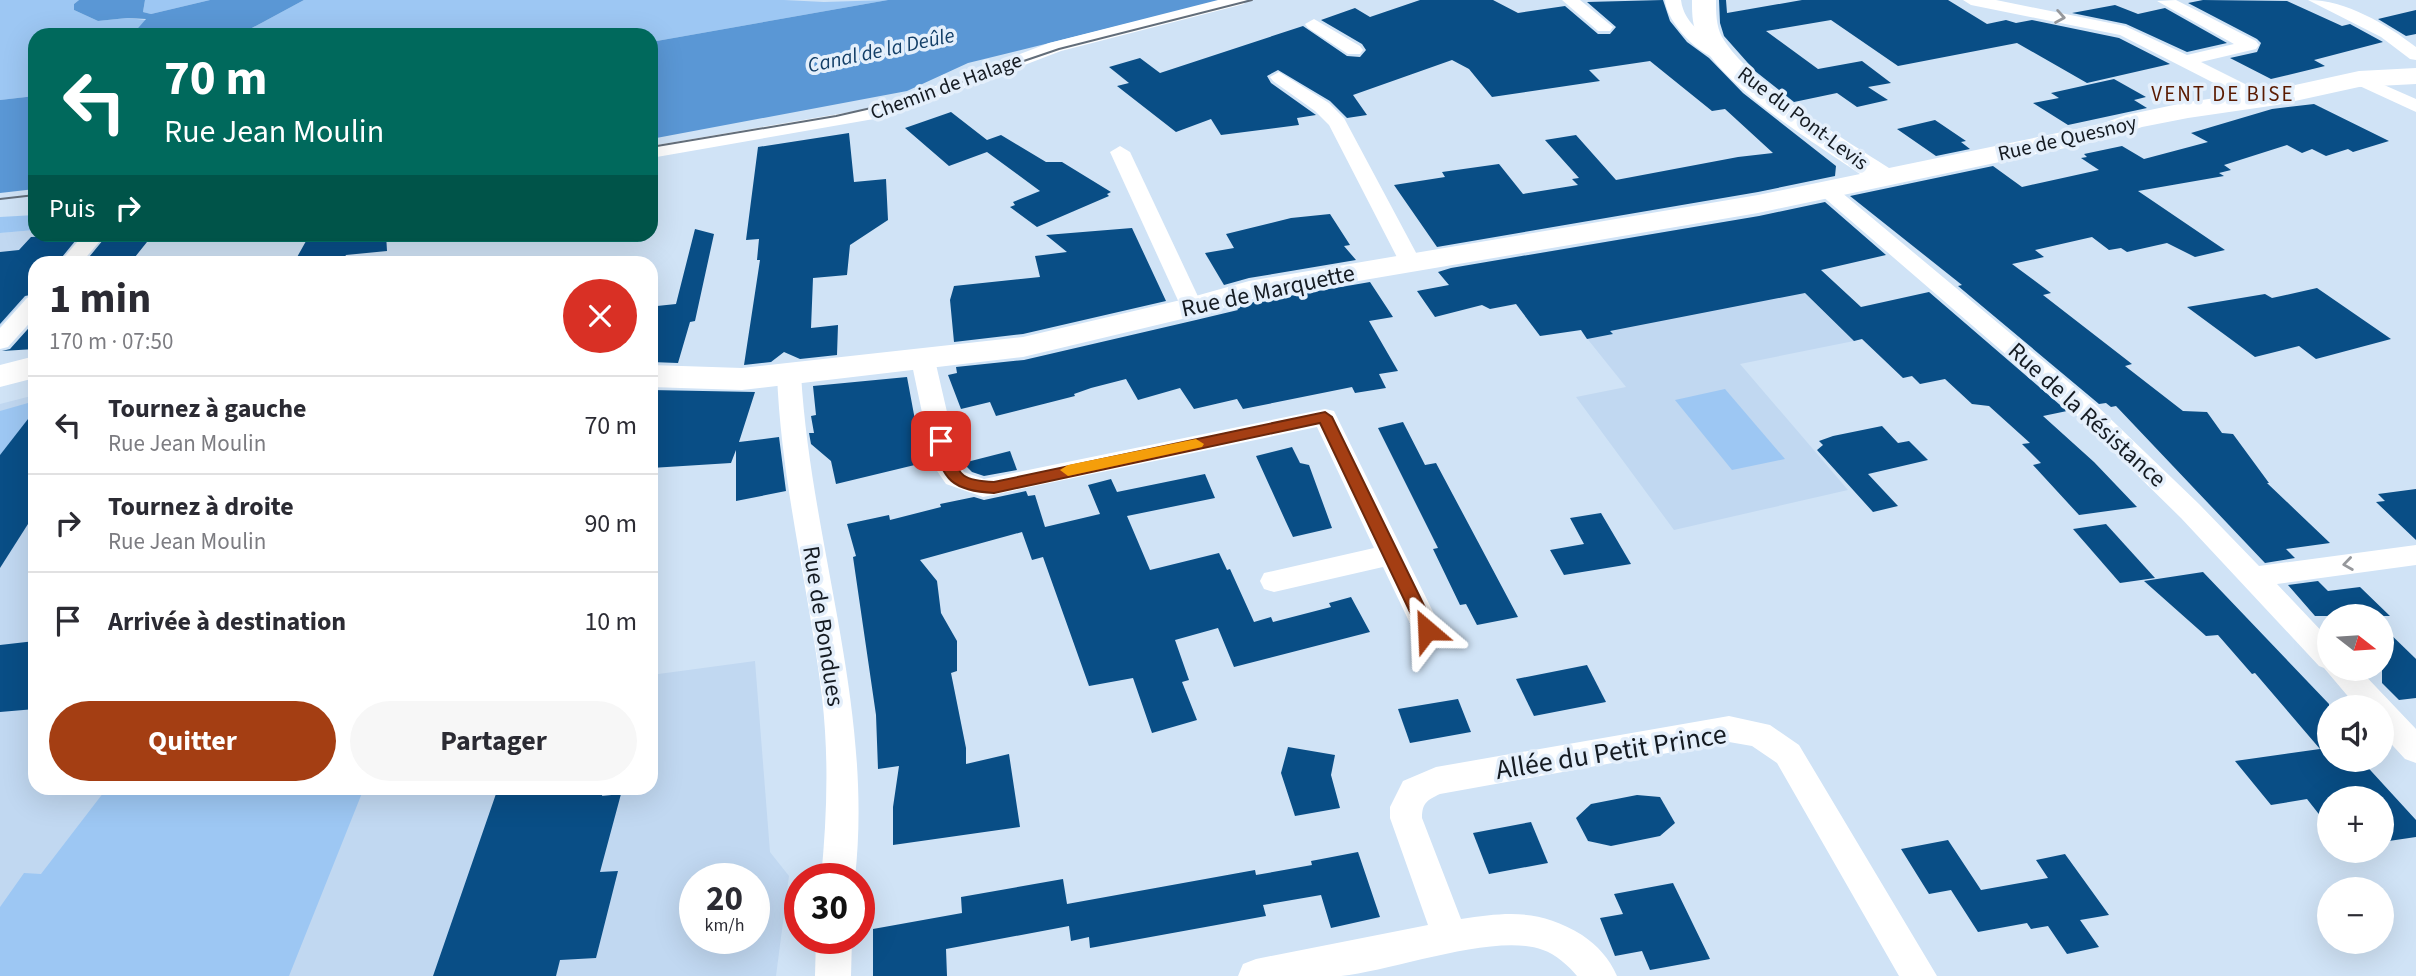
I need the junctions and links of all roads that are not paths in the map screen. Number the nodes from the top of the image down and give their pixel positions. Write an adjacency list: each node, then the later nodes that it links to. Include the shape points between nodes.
1 (1238, 0): 20 (street, Chemin de Halage, via 1055,47 884,112)
2 (1570, 0): 10 (street)
3 (1673, 0): 12 (street, Rue du Pont-Levis, via 1680,21)
4 (1702, 0): 5 (street); 12 (street, Rue du Pont-Levis, via 1705,26)
5 (1709, 0)
6 (1971, 0): 14 (street, one-way to 14, via 2114,28)
7 (2316, 0): 13 (street, via 2377,27)
8 (2165, 1): 14 (street, via 2250,45)
9 (1314, 24): 11 (street)
10 (1604, 27)
11 (1354, 51)
12 (1723, 55): 22 (street, Rue du Pont-Levis, via 1770,97)
13 (2416, 55)
14 (2186, 61): 18 (street)
15 (2416, 76): 17 (street, Rue de Quesnoy)
16 (1279, 77): 26 (street, via 1337,122)
17 (2359, 79): 18 (street, Rue de Quesnoy); 19 (street)
18 (2260, 99): 22 (street, Rue de Quesnoy, via 2134,121 2108,131)
19 (2416, 106)
20 (658, 151)
21 (1119, 152): 27 (street)
22 (1884, 178): 23 (street, Rue de Marquette)
23 (1828, 191): 26 (street, Rue de Marquette); 39 (street, Rue de la Résistance, via 2085,409)
24 (89, 242): 25 (street)
25 (76, 256)
26 (1410, 262): 27 (street, Rue de Marquette, via 1249,290)
27 (1192, 307): 30 (street, Rue de Marquette, via 1023,347)
28 (28, 311): 29 (street)
29 (0, 342)
30 (923, 360): 34 (street, Rue de Marquette); 37 (street, via 946,465 964,483 983,488 1325,417)
31 (28, 366): 32 (street)
32 (0, 368)
33 (28, 368): 35 (street)
34 (789, 374): 36 (street, Rue de Marquette, via 725,379); 47 (street, Rue de Bondues, via 838,715 842,783)
35 (0, 376)
36 (658, 376)
37 (1391, 555): 40 (street); 41 (street)
38 (2416, 555): 39 (street, one-way to 39)
39 (2253, 577): 42 (street, Rue de la Résistance)
40 (1274, 581)
41 (1427, 630)
42 (2317, 645)
43 (2353, 681): 44 (street)
44 (2368, 695)
45 (2394, 720): 46 (street)
46 (2416, 750)
47 (839, 863)
48 (1450, 937): 51 (street); 52 (street, via 1507,929 1549,934 1583,956); 53 (street, Allée du Petit Prince, via 1406,818 1413,791 1436,781 1729,729 1759,734 1788,754)
49 (834, 954): 50 (street)
50 (833, 976)
51 (1256, 976)
52 (1599, 976)
53 (1919, 976)

